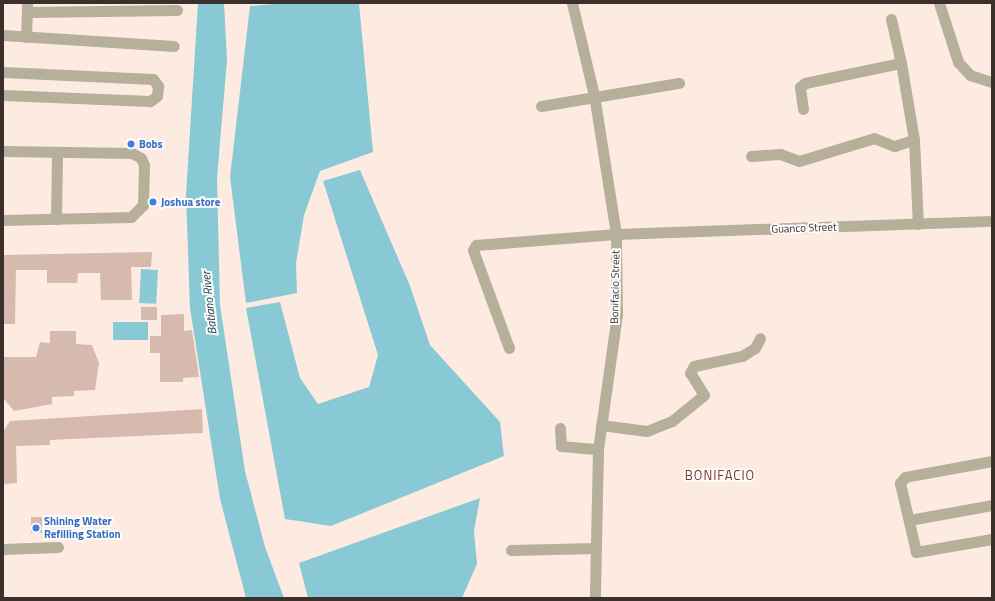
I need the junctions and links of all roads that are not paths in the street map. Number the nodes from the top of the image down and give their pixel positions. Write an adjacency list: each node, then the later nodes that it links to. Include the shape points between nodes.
1 (572, 3): 14 (street, Bonifacio Street)
2 (939, 3): 11 (street, via 958,62 970,75)
3 (27, 8): 4 (street); 7 (street)
4 (177, 10)
5 (891, 19): 9 (street)
6 (3, 35): 7 (street)
7 (26, 37): 8 (street)
8 (174, 46)
9 (900, 63): 16 (street, via 805,83 800,87); 17 (street)
10 (3, 72): 13 (street, via 153,79 158,86 157,96 150,101)
11 (992, 82)
12 (678, 83): 14 (street)
13 (3, 95)
14 (594, 95): 15 (street); 25 (street, Bonifacio Street)
15 (541, 106)
16 (803, 109)
17 (914, 140): 20 (street, via 894,146 874,138 799,161 780,154); 24 (street)
18 (3, 151): 19 (street)
19 (57, 152): 21 (street); 21 (street, via 132,153 141,158 144,171 143,205 131,217)
20 (751, 156)
21 (56, 219): 22 (street)
22 (3, 220)
23 (992, 221): 24 (street, Guanco Street)
24 (918, 224): 25 (street, Guanco Street)
25 (616, 234): 27 (street, Guanco Street, via 474,246); 28 (street, Bonifacio Street, via 617,314)
26 (760, 338): 28 (street, via 755,348 742,356 694,366 690,373 704,396 672,420 647,431)
27 (509, 348)
28 (602, 425): 30 (street, Bonifacio Street)
29 (560, 428): 30 (street, via 561,446)
30 (598, 449): 37 (street, Bonifacio Street)
31 (992, 461): 33 (street, via 901,480)
32 (992, 505): 33 (street)
33 (909, 520): 34 (street, via 918,552)
34 (992, 539)
35 (58, 547): 36 (street)
36 (3, 548)
37 (595, 548): 38 (street); 39 (street, Bonifacio Street)
38 (512, 550)
39 (595, 598)

